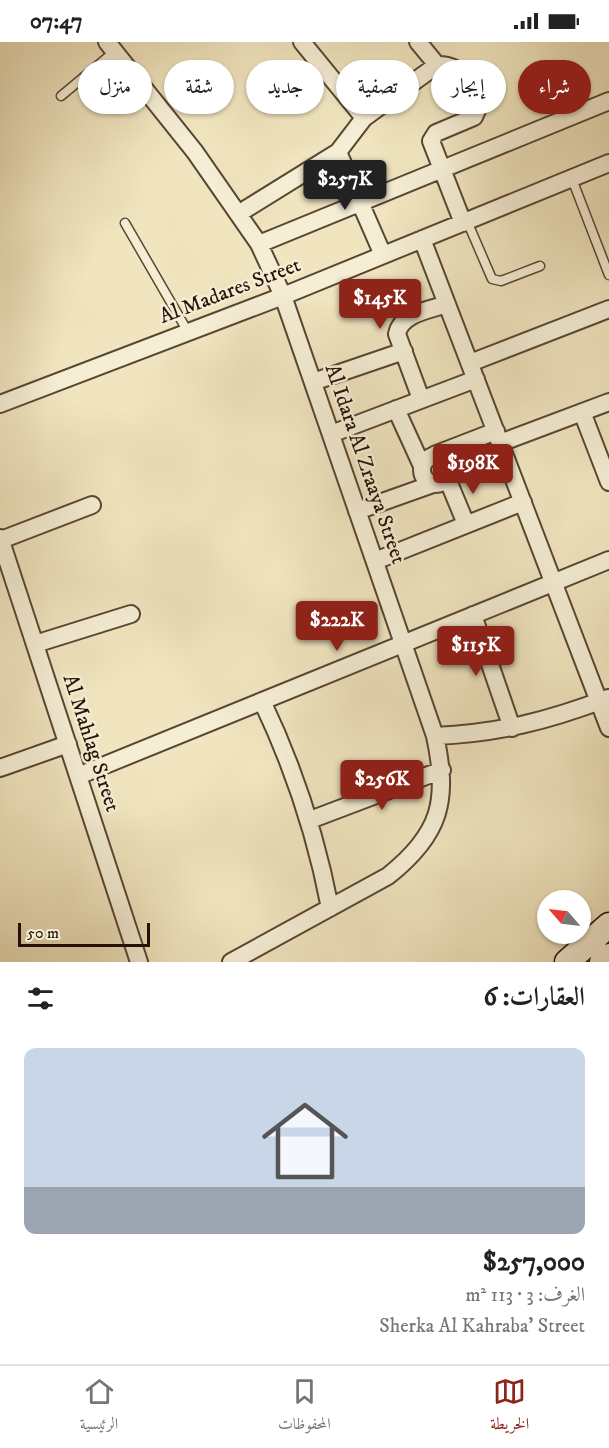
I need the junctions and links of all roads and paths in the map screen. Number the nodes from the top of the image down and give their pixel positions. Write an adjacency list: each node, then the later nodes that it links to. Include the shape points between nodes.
1 (302, 42): 9 (street)
2 (418, 42): 4 (street)
3 (111, 47): 6 (lane); 15 (street, Al Idara Al Zraaya Street, via 195,152)
4 (433, 60)
5 (431, 69): 9 (street)
6 (61, 96)
7 (609, 101): 12 (street)
8 (475, 114): 12 (street, via 432,138 430,144)
9 (363, 118): 10 (street)
10 (338, 152): 14 (street); 15 (street)
11 (609, 164): 13 (street, Al Madares Street)
12 (441, 170): 14 (street); 16 (street)
13 (572, 179): 16 (street, Al Madares Street); 22 (lane)
14 (360, 203): 19 (street); 20 (street)
15 (238, 214): 19 (street, Al Idara Al Zraaya Street)
16 (465, 222): 18 (street, Al Madares Street); 21 (lane, via 492,279 501,281)
17 (125, 223): 26 (lane)
18 (422, 239): 20 (street, Al Madares Street); 24 (street)
19 (259, 244): 23 (street, Al Idara Al Zraaya Street)
20 (383, 255): 23 (street, Al Madares Street)
21 (540, 266)
22 (609, 274)
23 (283, 296): 26 (street, Al Madares Street); 29 (street, Al Idara Al Zraaya Street)
24 (447, 304): 27 (street, via 405,319 397,334); 28 (street)
25 (609, 309): 28 (street)
26 (188, 332): 32 (street, Al Madares Street)
27 (404, 351): 29 (street); 30 (street)
28 (473, 371): 30 (street); 36 (street)
29 (313, 382): 35 (street, Al Idara Al Zraaya Street)
30 (421, 399): 33 (street)
31 (609, 402): 34 (street)
32 (0, 404)
33 (396, 409): 35 (street); 37 (street)
34 (582, 412): 36 (street); 39 (street)
35 (331, 434): 42 (street, Al Idara Al Zraaya Street)
36 (498, 437): 37 (street); 40 (street)
37 (428, 461): 38 (street, via 424,477); 38 (street, via 444,458 448,462 450,467)
38 (440, 481): 42 (street); 43 (street)
39 (609, 482)
40 (523, 502): 43 (street); 48 (street)
41 (92, 505): 44 (street)
42 (357, 511): 46 (street, Al Idara Al Zraaya Street)
43 (466, 524): 46 (street)
44 (0, 539): 47 (street, Al Mahlag Street)
45 (609, 560): 48 (street)
46 (375, 561): 52 (street, Al Idara Al Zraaya Street)
47 (6, 578): 51 (street, Al Mahlag Street)
48 (554, 583): 50 (street); 53 (street)
49 (131, 614): 51 (street)
50 (473, 615): 52 (street); 55 (street)
51 (35, 644): 58 (street, Al Mahlag Street)
52 (403, 644): 54 (street); 57 (street, Al Idara Al Zraaya Street)
53 (604, 699): 55 (street); 56 (street)
54 (262, 701): 61 (street); 62 (street, via 297,779)
55 (512, 728): 57 (street)
56 (609, 728)
57 (435, 736): 60 (street, Al Idara Al Zraaya Street)
58 (68, 744): 59 (street); 61 (street, Al Mahlag Street)
59 (0, 768)
60 (442, 770): 62 (street); 63 (street, Al Idara Al Zraaya Street, via 437,813 426,838 409,859 388,876)
61 (78, 776): 66 (street, Al Mahlag Street)
62 (310, 820): 63 (street)
63 (330, 908): 67 (street, Al Idara Al Zraaya Street)
64 (609, 925): 68 (main road)
65 (609, 956): 69 (main road)
66 (139, 962)
67 (231, 962)
68 (567, 962)
69 (602, 962)

